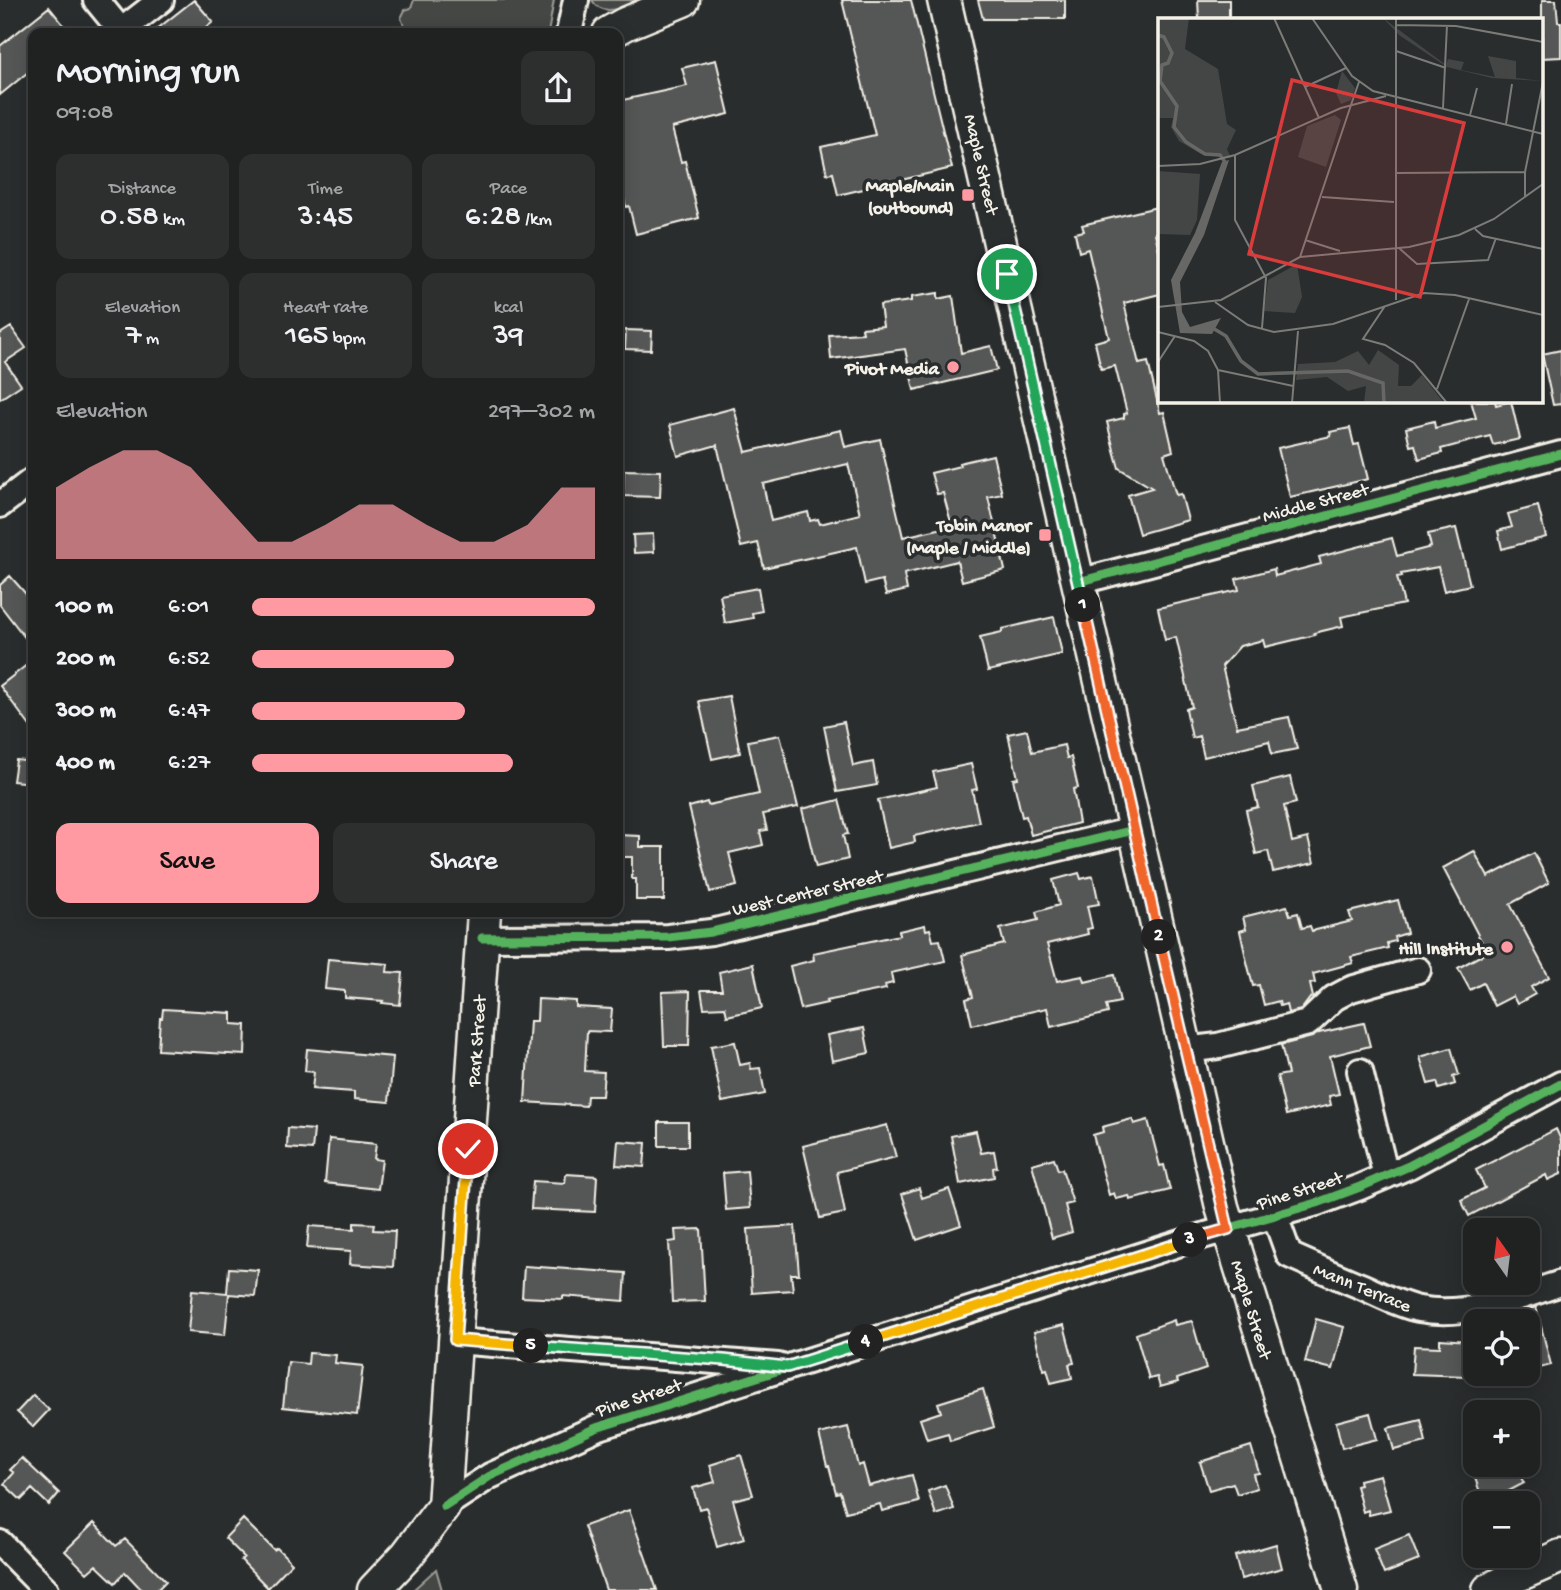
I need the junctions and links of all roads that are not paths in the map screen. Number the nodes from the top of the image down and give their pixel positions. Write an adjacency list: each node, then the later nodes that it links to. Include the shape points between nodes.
1 (96, 0): 6 (street)
2 (161, 0): 7 (street)
3 (576, 0): 8 (street)
4 (683, 0): 9 (main road)
5 (944, 0): 13 (main road, Maple Street)
6 (119, 28)
7 (127, 28)
8 (570, 28)
9 (618, 28)
10 (1561, 454): 13 (street, Middle Street)
11 (28, 484): 12 (street)
12 (0, 505)
13 (1078, 582): 14 (main road, Maple Street)
14 (1134, 830): 15 (street, West Center Street, via 711,932 668,937); 17 (main road, Maple Street)
15 (483, 925): 24 (main road, Park Street)
16 (1418, 970): 17 (street, via 1351,989 1308,1023)
17 (1185, 1050): 22 (main road, Maple Street)
18 (1360, 1071): 20 (street)
19 (1561, 1084): 20 (street, Pine Street)
20 (1386, 1176): 21 (street, Pine Street)
21 (1275, 1216): 22 (street, Pine Street); 23 (street, Mann Terrace, via 1289,1255 1421,1309 1479,1307)
22 (1228, 1229): 25 (street, Pine Street); 31 (main road, Maple Street)
23 (1561, 1283)
24 (455, 1340): 25 (street, Pine Street); 26 (main road, Park Street)
25 (787, 1367): 26 (street, Pine Street, via 596,1428 490,1476)
26 (444, 1506): 30 (main road, Pine Street)
27 (0, 1543): 29 (street)
28 (1561, 1556): 32 (main road)
29 (46, 1590)
30 (374, 1590)
31 (1341, 1590)
32 (1489, 1590)

